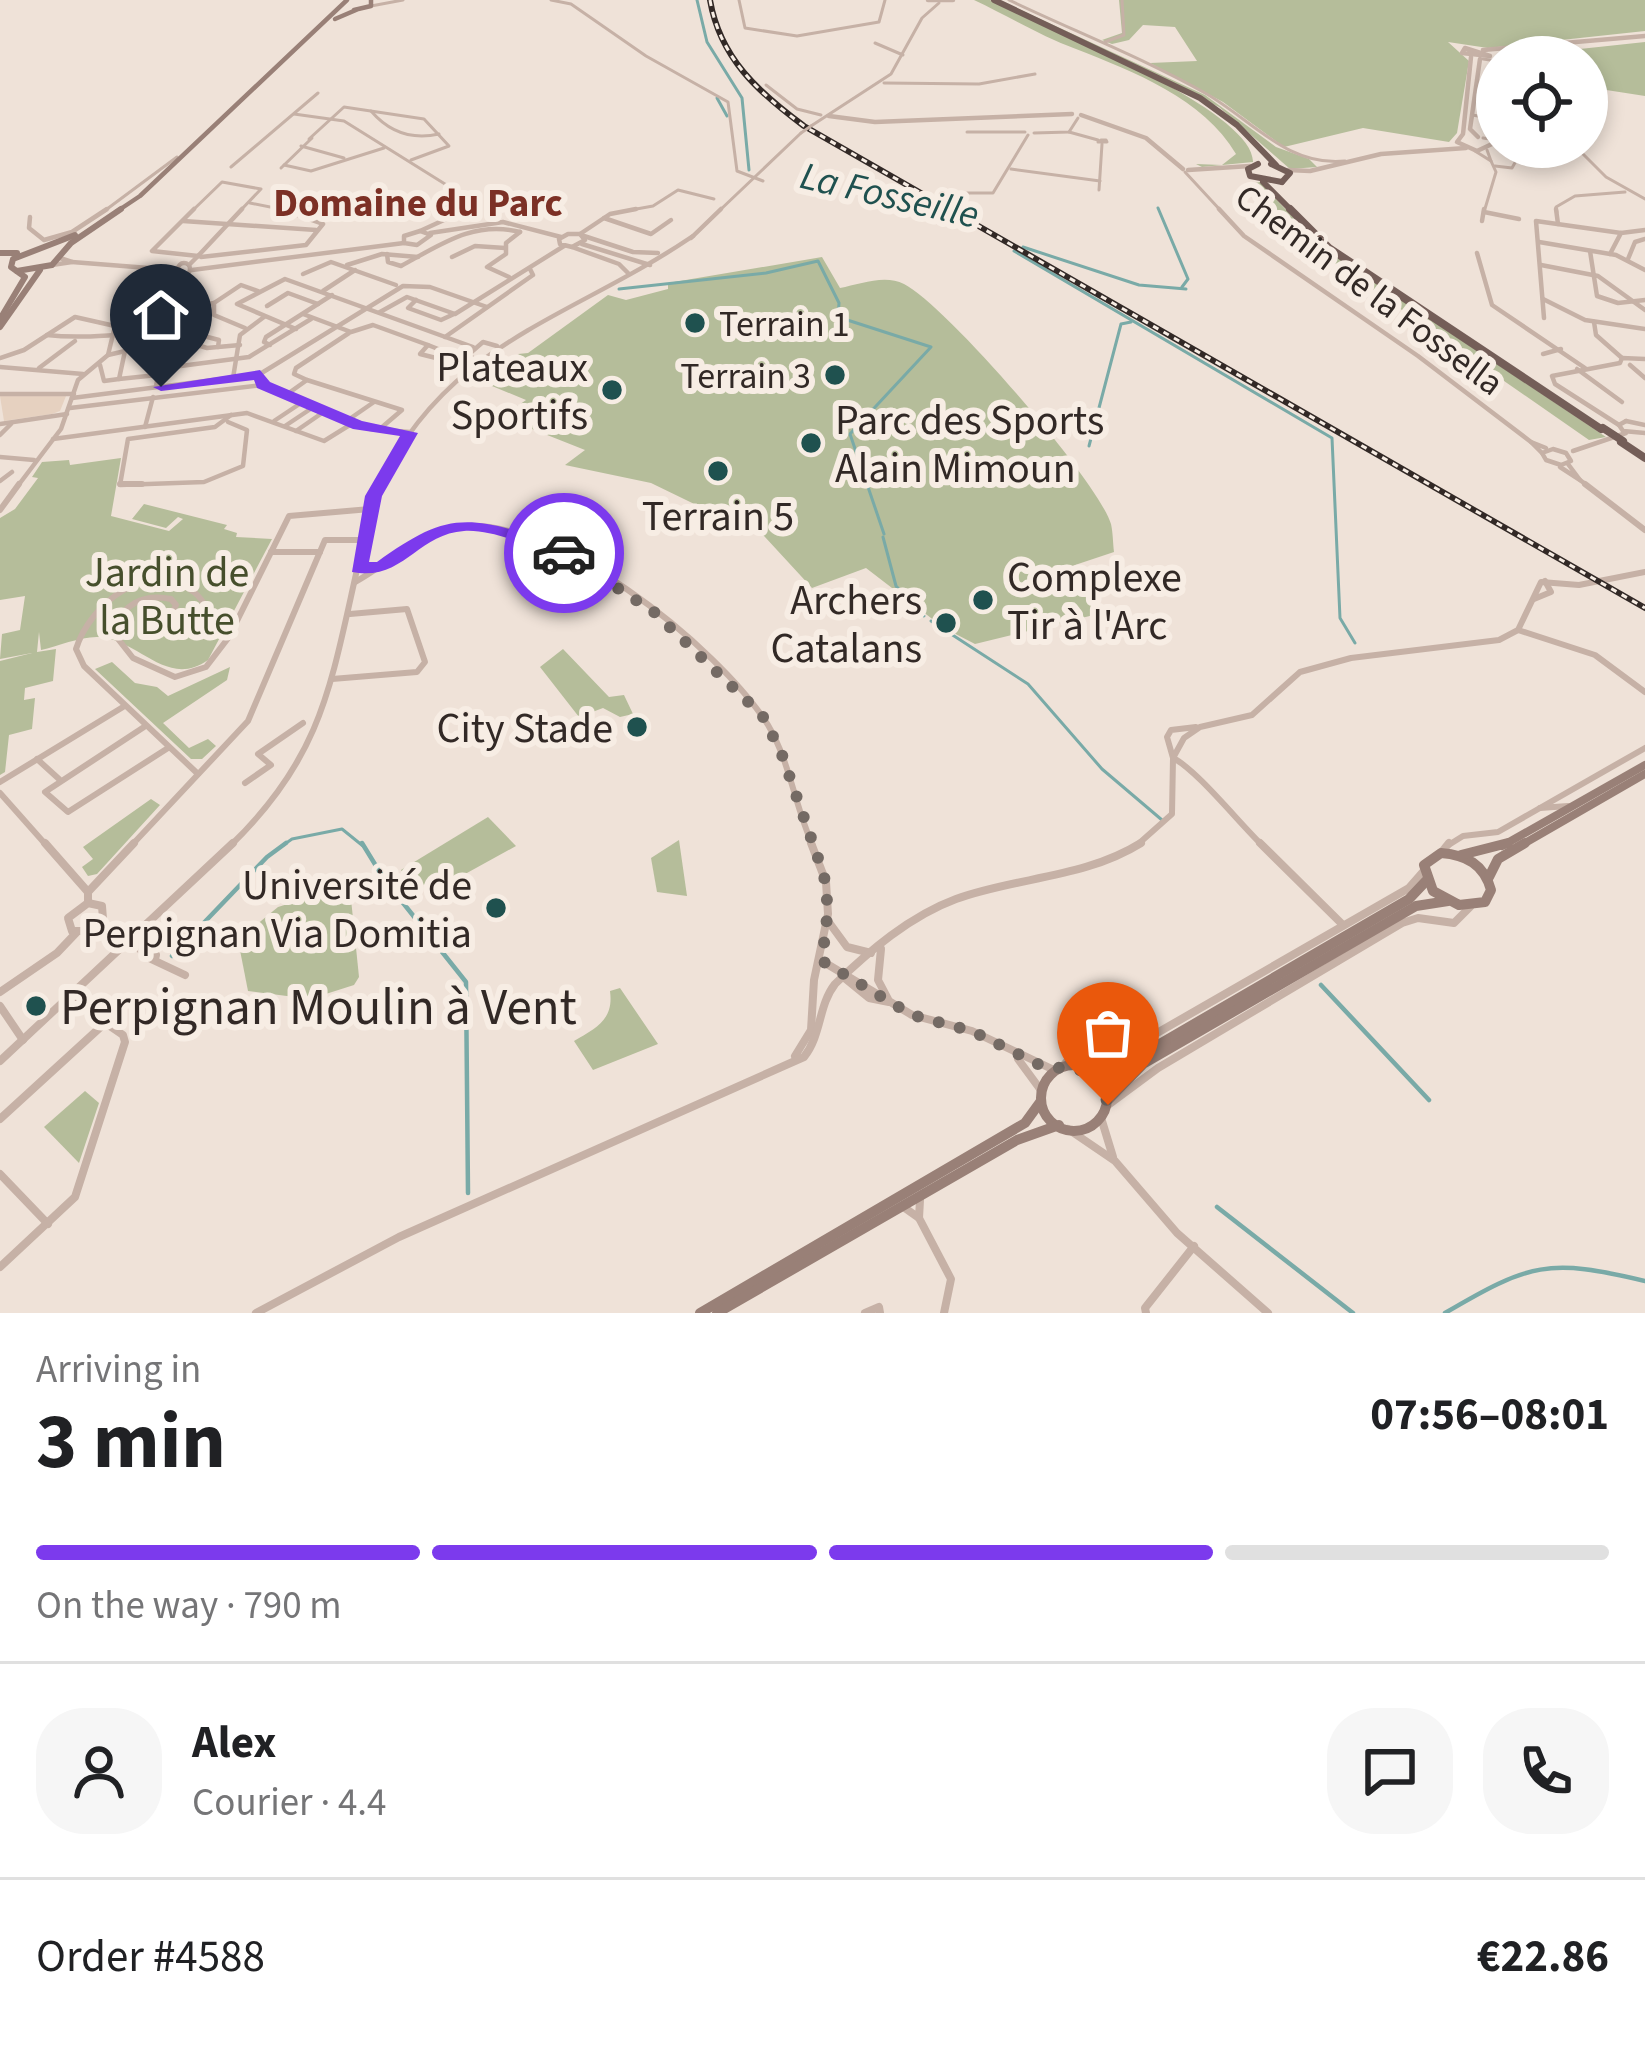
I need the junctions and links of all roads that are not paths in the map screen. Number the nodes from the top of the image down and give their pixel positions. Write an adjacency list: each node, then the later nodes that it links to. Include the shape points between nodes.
1 (347, 0): 13 (main road)
2 (388, 0): 11 (street)
3 (403, 0): 11 (street)
4 (551, 0): 66 (street, via 571,4 728,102 742,175)
5 (739, 0): 6 (street, via 746,28 797,36 879,22)
6 (885, 0)
7 (953, 0): 12 (street)
8 (994, 0): 44 (main road, via 1200,98)
9 (1009, 0): 19 (street)
10 (1122, 0): 19 (street, via 1124,35)
11 (371, 2): 14 (main road)
12 (931, 2): 21 (street)
13 (341, 8): 14 (main road); 15 (main road)
14 (356, 10): 15 (main road)
15 (321, 27): 67 (main road)
16 (1645, 38): 17 (street)
17 (1608, 42)
18 (875, 43): 21 (street)
19 (1102, 43): 57 (street, via 1207,94 1278,146)
20 (1476, 53): 23 (street, via 1462,50)
21 (903, 55): 25 (street)
22 (1476, 57): 23 (street)
23 (1471, 58): 43 (street)
24 (1035, 74): 25 (street, via 977,87)
25 (881, 83): 31 (street)
26 (766, 85): 31 (street, via 796,109)
27 (318, 93): 30 (street)
28 (1476, 97): 32 (street)
29 (370, 111): 35 (street, via 344,107); 39 (street, via 424,118); 39 (street, via 386,130 418,139)
30 (294, 113): 35 (street); 58 (street)
31 (827, 114): 34 (street, Chemin de la Fossella, via 874,122); 66 (street, bridge)
32 (1472, 115): 33 (street); 40 (street)
33 (1476, 116)
34 (1076, 117): 38 (street); 63 (street, Chemin de la Fossella, via 1146,138)
35 (332, 119): 42 (street); 46 (street)
36 (967, 132): 37 (street)
37 (1029, 133): 38 (street); 62 (street)
38 (1069, 133): 69 (street, via 1100,142)
39 (439, 134): 55 (street, via 449,146)
40 (1476, 134)
41 (1476, 138): 43 (street)
42 (309, 139): 45 (street); 50 (street)
43 (1460, 139): 47 (street); 49 (street)
44 (1255, 144): 56 (main road); 59 (main road)
45 (301, 146): 50 (street); 54 (street, via 282,166 311,171)
46 (388, 147): 54 (street); 55 (street)
47 (1435, 148): 49 (street); 53 (street)
48 (1476, 148): 49 (street)
49 (1469, 149): 51 (street)
50 (328, 153): 54 (street)
51 (1476, 153)
52 (177, 157): 81 (street, via 54,239 29,228)
53 (1366, 157): 57 (street); 65 (street)
54 (347, 159)
55 (410, 160): 91 (street, via 472,204)
56 (1276, 165): 59 (main road); 64 (main road)
57 (1324, 166): 64 (street); 65 (street)
58 (231, 167)
59 (1252, 168): 63 (street); 70 (main road)
60 (1492, 168): 80 (street)
61 (1595, 168): 74 (street)
62 (1011, 169): 69 (street); 75 (street, via 993,193)
63 (1185, 170): 219 (street, Chemin de la Fossella, via 1244,236)
64 (1290, 174): 65 (street); 71 (main road)
65 (1309, 174)
66 (752, 178): 68 (street); 120 (street)
67 (156, 181): 102 (main road, via 82,232); 111 (main road)
68 (763, 181)
69 (1100, 181): 73 (street)
70 (1263, 182): 71 (main road); 79 (main road)
71 (1282, 182): 79 (main road)
72 (1645, 187): 74 (street)
73 (1099, 190)
74 (1629, 191): 77 (street); 88 (street, via 1565,199 1556,206)
75 (967, 193)
76 (714, 199): 82 (street, via 678,190)
77 (1645, 200)
78 (248, 202): 85 (street, via 261,189 222,182); 87 (street); 89 (street, via 299,213 322,223)
79 (1288, 208): 214 (main road, bridge, via 1329,248 1602,429)
80 (1484, 212): 83 (street); 86 (street)
81 (30, 217)
82 (604, 218): 84 (street, via 651,234); 95 (street)
83 (1520, 219)
84 (671, 220)
85 (183, 221): 87 (street); 113 (street, via 152,251)
86 (1482, 221)
87 (228, 224): 89 (street); 113 (street)
88 (1558, 224): 93 (street); 97 (street, via 1537,221)
89 (316, 230): 113 (street, via 306,245)
90 (1645, 230): 93 (street)
91 (420, 231): 92 (street); 98 (street)
92 (430, 233): 94 (street, via 502,222); 99 (street)
93 (1621, 233): 109 (street)
94 (561, 237): 95 (street); 101 (street)
95 (582, 238): 101 (street); 106 (street); 120 (street)
96 (1645, 238): 115 (street)
97 (1538, 242): 104 (street); 117 (street)
98 (404, 243): 99 (street); 122 (street)
99 (425, 243): 100 (street)
100 (434, 246): 103 (street, via 461,232 518,230); 112 (street)
101 (568, 246): 123 (street); 127 (street)
102 (43, 248): 105 (main road); 111 (main road)
103 (505, 248): 114 (street, via 479,245); 130 (street, via 487,269)
104 (1590, 251): 109 (street); 129 (street)
105 (25, 252): 110 (main road); 121 (main road)
106 (658, 253)
107 (1477, 253): 172 (street, via 1488,301)
108 (387, 254): 112 (street); 112 (street, via 401,266); 119 (street)
109 (1610, 254): 115 (street)
110 (0, 256): 121 (main road)
111 (60, 256): 116 (street); 118 (main road)
112 (418, 256)
113 (198, 257): 122 (street)
114 (452, 257)
115 (1628, 260): 126 (street)
116 (72, 262): 118 (street); 122 (street)
117 (1540, 265): 129 (street); 135 (street)
118 (52, 266): 124 (main road)
119 (345, 266): 125 (street); 128 (street, via 326,262)
120 (652, 266): 169 (street)
121 (13, 267): 124 (main road); 151 (main road, via 25,277)
122 (191, 267)
123 (530, 269): 130 (street); 143 (street)
124 (41, 270): 151 (main road)
125 (355, 270): 131 (street); 133 (street)
126 (1645, 270)
127 (628, 273)
128 (303, 274)
129 (1592, 274): 138 (street); 138 (street, via 1597,296)
130 (509, 278): 137 (street)
131 (399, 287): 137 (street, via 422,285); 142 (street)
132 (258, 291): 133 (street, via 286,278); 139 (street, via 242,285); 147 (street, via 237,306)
133 (322, 291): 134 (street)
134 (332, 295): 140 (street); 142 (street)
135 (1543, 299): 149 (street); 150 (street)
136 (1645, 300): 138 (street)
137 (472, 302): 143 (street); 145 (street, via 442,320 408,308 416,300 404,297)
138 (1635, 302): 144 (street)
139 (214, 303): 153 (street, via 136,313); 156 (street, via 214,314)
140 (318, 304): 141 (street, via 288,293); 146 (street)
141 (267, 306)
142 (364, 307): 145 (street); 154 (street)
143 (487, 307): 162 (street)
144 (1645, 310)
145 (379, 312): 155 (street)
146 (303, 314): 148 (street); 152 (street)
147 (264, 316): 152 (street); 156 (street)
148 (313, 317): 154 (street); 157 (street)
149 (1544, 318)
150 (1594, 322): 158 (street); 178 (street)
151 (0, 323)
152 (285, 325): 157 (street); 167 (street, via 266,337)
153 (116, 326): 160 (street, via 75,317); 163 (street)
154 (335, 326): 159 (street); 187 (street)
155 (420, 327): 161 (street); 162 (street)
156 (245, 328): 166 (street)
157 (296, 329): 167 (street)
158 (1645, 329)
159 (351, 332): 161 (street, via 368,324); 191 (street, via 296,368)
160 (47, 335): 164 (street); 180 (street)
161 (406, 337): 168 (street)
162 (445, 337): 171 (street)
163 (111, 338): 164 (street); 170 (street, via 189,328 219,340); 175 (street)
164 (75, 341): 184 (street)
165 (163, 341): 170 (street); 173 (street); 185 (street)
166 (239, 345): 170 (street); 176 (street)
167 (270, 345): 176 (street)
168 (428, 345)
169 (497, 346): 171 (street); 179 (street)
170 (218, 347)
171 (473, 347): 179 (street, via 468,355)
172 (1561, 349): 174 (street); 183 (street)
173 (124, 351): 175 (street); 190 (street)
174 (1543, 354)
175 (108, 355): 182 (street)
176 (237, 359): 185 (street); 188 (street)
177 (1645, 359): 181 (street)
178 (1621, 360): 181 (street); 183 (street)
179 (478, 361): 216 (street)
180 (0, 362): 184 (street)
181 (1631, 363): 189 (street)
182 (100, 365): 186 (street); 190 (street, via 104,381)
183 (1581, 368): 201 (street); 214 (street, via 1552,381)
184 (37, 369): 186 (street)
185 (158, 372): 190 (street); 194 (street)
186 (83, 374): 197 (street)
187 (257, 375): 188 (street); 192 (street); 193 (street)
188 (233, 378): 194 (street)
189 (1645, 378)
190 (118, 379)
191 (307, 380): 196 (street); 200 (street)
192 (247, 384): 193 (street); 198 (street)
193 (263, 385): 196 (street)
194 (156, 387): 197 (street)
195 (0, 394): 197 (street)
196 (286, 395): 199 (street)
197 (73, 396): 203 (street)
198 (152, 397): 203 (street); 211 (street)
199 (302, 402): 202 (street); 206 (street)
200 (374, 402): 207 (street); 212 (street, via 403,412)
201 (1622, 402)
202 (314, 406): 204 (street); 210 (street)
203 (69, 411): 209 (street); 218 (street)
204 (326, 411): 207 (street); 213 (street)
205 (230, 419): 205 (street, via 128,439 120,485 211,480 244,466 247,430); 206 (street); 211 (street)
206 (274, 421): 210 (street)
207 (350, 422): 212 (street); 213 (street, via 324,441)
208 (0, 424): 209 (street)
209 (11, 424): 217 (street)
210 (285, 426): 213 (street)
211 (145, 427): 218 (street)
212 (378, 430): 216 (street)
213 (296, 431)
214 (1622, 432): 215 (street); 215 (street); 221 (main road); 222 (street)
215 (1643, 432)
216 (410, 433): 228 (street)
217 (0, 435)
218 (53, 439): 223 (street)
219 (1546, 451): 222 (street); 224 (street)
220 (0, 457): 223 (street)
221 (1645, 457)
222 (1570, 458): 224 (street); 226 (street)
223 (34, 460): 229 (street)
224 (1557, 465): 226 (street)
225 (12, 472): 227 (street)
226 (1580, 480): 231 (street)
227 (0, 481)
228 (370, 509): 232 (street); 233 (street, via 290,516)
229 (0, 510)
230 (486, 528): 236 (street, via 434,532); 238 (street, via 431,538); 270 (street, via 566,554 625,589 769,726 824,875)
231 (1645, 530)
232 (363, 540): 234 (street, via 325,540); 235 (street)
233 (271, 552): 234 (street); 242 (street)
234 (320, 552): 254 (street, via 255,709)
235 (359, 568): 236 (street); 238 (street)
236 (381, 568): 238 (street)
237 (1645, 572): 241 (street, via 1573,586 1545,581 1550,592 1534,598)
238 (355, 582): 239 (street)
239 (349, 614): 243 (street); 243 (street, via 407,609 425,662 417,673)
240 (171, 615): 240 (street, via 163,631 140,630 147,616); 242 (street, via 172,599 146,596 123,609 111,630 133,658 176,677 206,667)
241 (1518, 630): 244 (street, via 1582,649); 248 (street, via 1485,644 1322,663 1291,678 1249,717)
242 (229, 637): 245 (street, via 181,584 149,582 105,601 82,627 76,649)
243 (332, 679): 274 (street, via 318,733 276,797)
244 (1645, 692)
245 (123, 706): 247 (street); 251 (street)
246 (303, 723): 257 (street, via 258,754 271,765)
247 (144, 727): 249 (street); 255 (street)
248 (1200, 727): 252 (street); 252 (street, via 1171,730)
249 (168, 748): 254 (street); 255 (street, via 68,812 44,792)
250 (1645, 748): 260 (street)
251 (37, 758): 255 (street); 256 (street)
252 (1172, 758): 271 (street, via 1193,768); 275 (street, via 1175,804 1153,833 1087,868 930,910)
253 (1645, 770): 259 (main road); 265 (main road, via 1498,859)
254 (198, 774): 266 (street)
255 (59, 779)
256 (0, 782)
257 (245, 783)
258 (0, 793): 266 (street)
259 (1588, 798): 260 (street); 263 (main road, via 1499,848)
260 (1539, 808): 261 (street, via 1498,832)
261 (1463, 836): 262 (street); 263 (street)
262 (1441, 853): 263 (main road); 264 (main road, via 1426,861)
263 (1459, 855): 265 (main road)
264 (1425, 877): 267 (main road); 271 (street); 290 (main road, via 1409,899 1127,1064)
265 (1489, 878): 269 (main road, via 1490,896)
266 (88, 892): 268 (street)
267 (1448, 902): 269 (main road); 292 (main road, via 1415,906 1143,1064)
268 (88, 903): 272 (street, via 105,910); 273 (street, via 68,919)
269 (1470, 907): 292 (street, via 1454,923 1402,923)
270 (827, 920): 275 (street, via 847,947); 276 (street)
271 (1343, 925): 285 (street, via 1157,1034 1088,1037)
272 (108, 928): 273 (street); 274 (street)
273 (76, 933): 279 (street)
274 (130, 942): 278 (street); 280 (street)
275 (878, 950): 277 (street); 281 (street, via 878,980)
276 (822, 961): 277 (street); 287 (street, via 813,1030)
277 (841, 974): 281 (street, via 866,996); 287 (street, via 829,990 820,1037 804,1058)
278 (185, 975)
279 (0, 992)
280 (68, 997): 283 (street); 284 (street)
281 (889, 1002): 286 (street)
282 (0, 1006): 284 (street)
283 (105, 1022): 293 (street); 301 (street, via 125,1042 75,1196)
284 (23, 1040): 288 (street)
285 (1077, 1052): 289 (street); 290 (street)
286 (1016, 1056): 289 (street); 291 (street)
287 (790, 1060): 304 (street, via 399,1237)
288 (0, 1061)
289 (1058, 1068): 290 (main road); 291 (main road)
290 (1086, 1070): 292 (main road)
291 (1041, 1095): 295 (main road); 305 (main road, via 1025,1123)
292 (1108, 1102): 294 (main road)
293 (0, 1119)
294 (1102, 1120): 295 (main road, via 1087,1130); 296 (street)
295 (1064, 1127): 296 (street); 298 (main road, via 1017,1140)
296 (1115, 1161): 302 (street)
297 (0, 1174): 301 (street)
298 (920, 1196): 299 (main road); 300 (street)
299 (902, 1206): 300 (street); 306 (main road)
300 (919, 1218): 309 (street, via 952,1279)
301 (48, 1224): 303 (street)
302 (1194, 1246): 310 (street); 311 (street)
303 (0, 1267)
304 (256, 1313)
305 (700, 1313)
306 (717, 1313)
307 (865, 1313): 308 (street)
308 (880, 1313)
309 (944, 1313)
310 (1146, 1313)
311 (1268, 1313)

